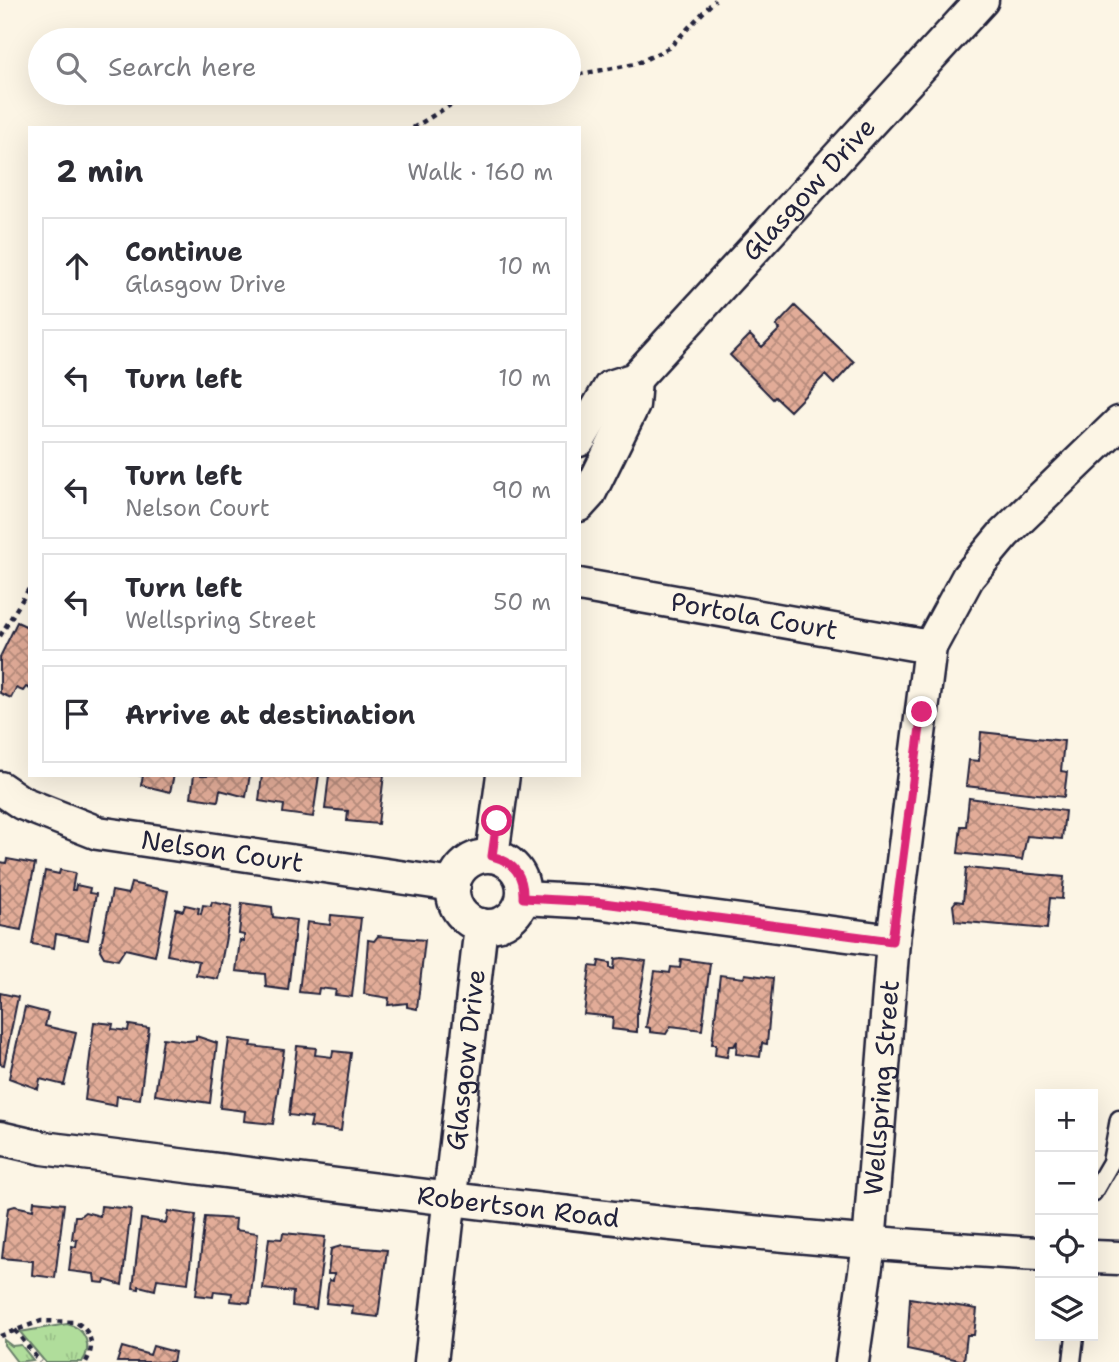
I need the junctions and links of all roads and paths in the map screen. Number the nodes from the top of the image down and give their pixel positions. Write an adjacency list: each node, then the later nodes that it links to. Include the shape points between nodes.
1 (715, 0): 3 (path, via 670,47 636,64)
2 (982, 0): 6 (street, Glasgow Drive)
3 (581, 74)
4 (451, 105): 5 (path)
5 (417, 126)
6 (635, 379): 8 (street, Glasgow Drive, via 610,387); 10 (street, via 633,405)
7 (1119, 423): 15 (street, Wellspring Street, via 1004,534 968,577)
8 (581, 437)
9 (581, 440): 10 (street)
10 (609, 455): 11 (street)
11 (581, 502)
12 (581, 585): 15 (street, Portola Court)
13 (28, 590): 14 (path)
14 (0, 636)
15 (930, 647): 22 (street, Wellspring Street)
16 (503, 777): 18 (street)
17 (0, 788): 19 (street, Nelson Court, via 22,803 98,832)
18 (492, 856): 19 (street, via 470,861); 20 (street, via 503,859 520,875)
19 (454, 885): 21 (street, via 460,911)
20 (523, 898): 21 (street, via 511,917); 22 (street, via 596,902)
21 (481, 925): 26 (street, Glasgow Drive)
22 (892, 941): 27 (street, Wellspring Street)
23 (1119, 1119): 25 (lane, via 1111,1162)
24 (0, 1138): 26 (street, Robertson Road, via 43,1148)
25 (1098, 1184)
26 (448, 1200): 27 (street, Robertson Road); 36 (street, Glasgow Drive)
27 (869, 1245): 28 (street, Robertson Road); 37 (street, Wellspring Street)
28 (1035, 1254)
29 (1098, 1257): 30 (street)
30 (1119, 1258)
31 (15, 1330): 32 (path); 34 (path); 35 (path, via 41,1321 76,1322 90,1335)
32 (0, 1336)
33 (1074, 1341): 38 (lane)
34 (40, 1362)
35 (86, 1362)
36 (431, 1362)
37 (852, 1362)
38 (1072, 1362)

